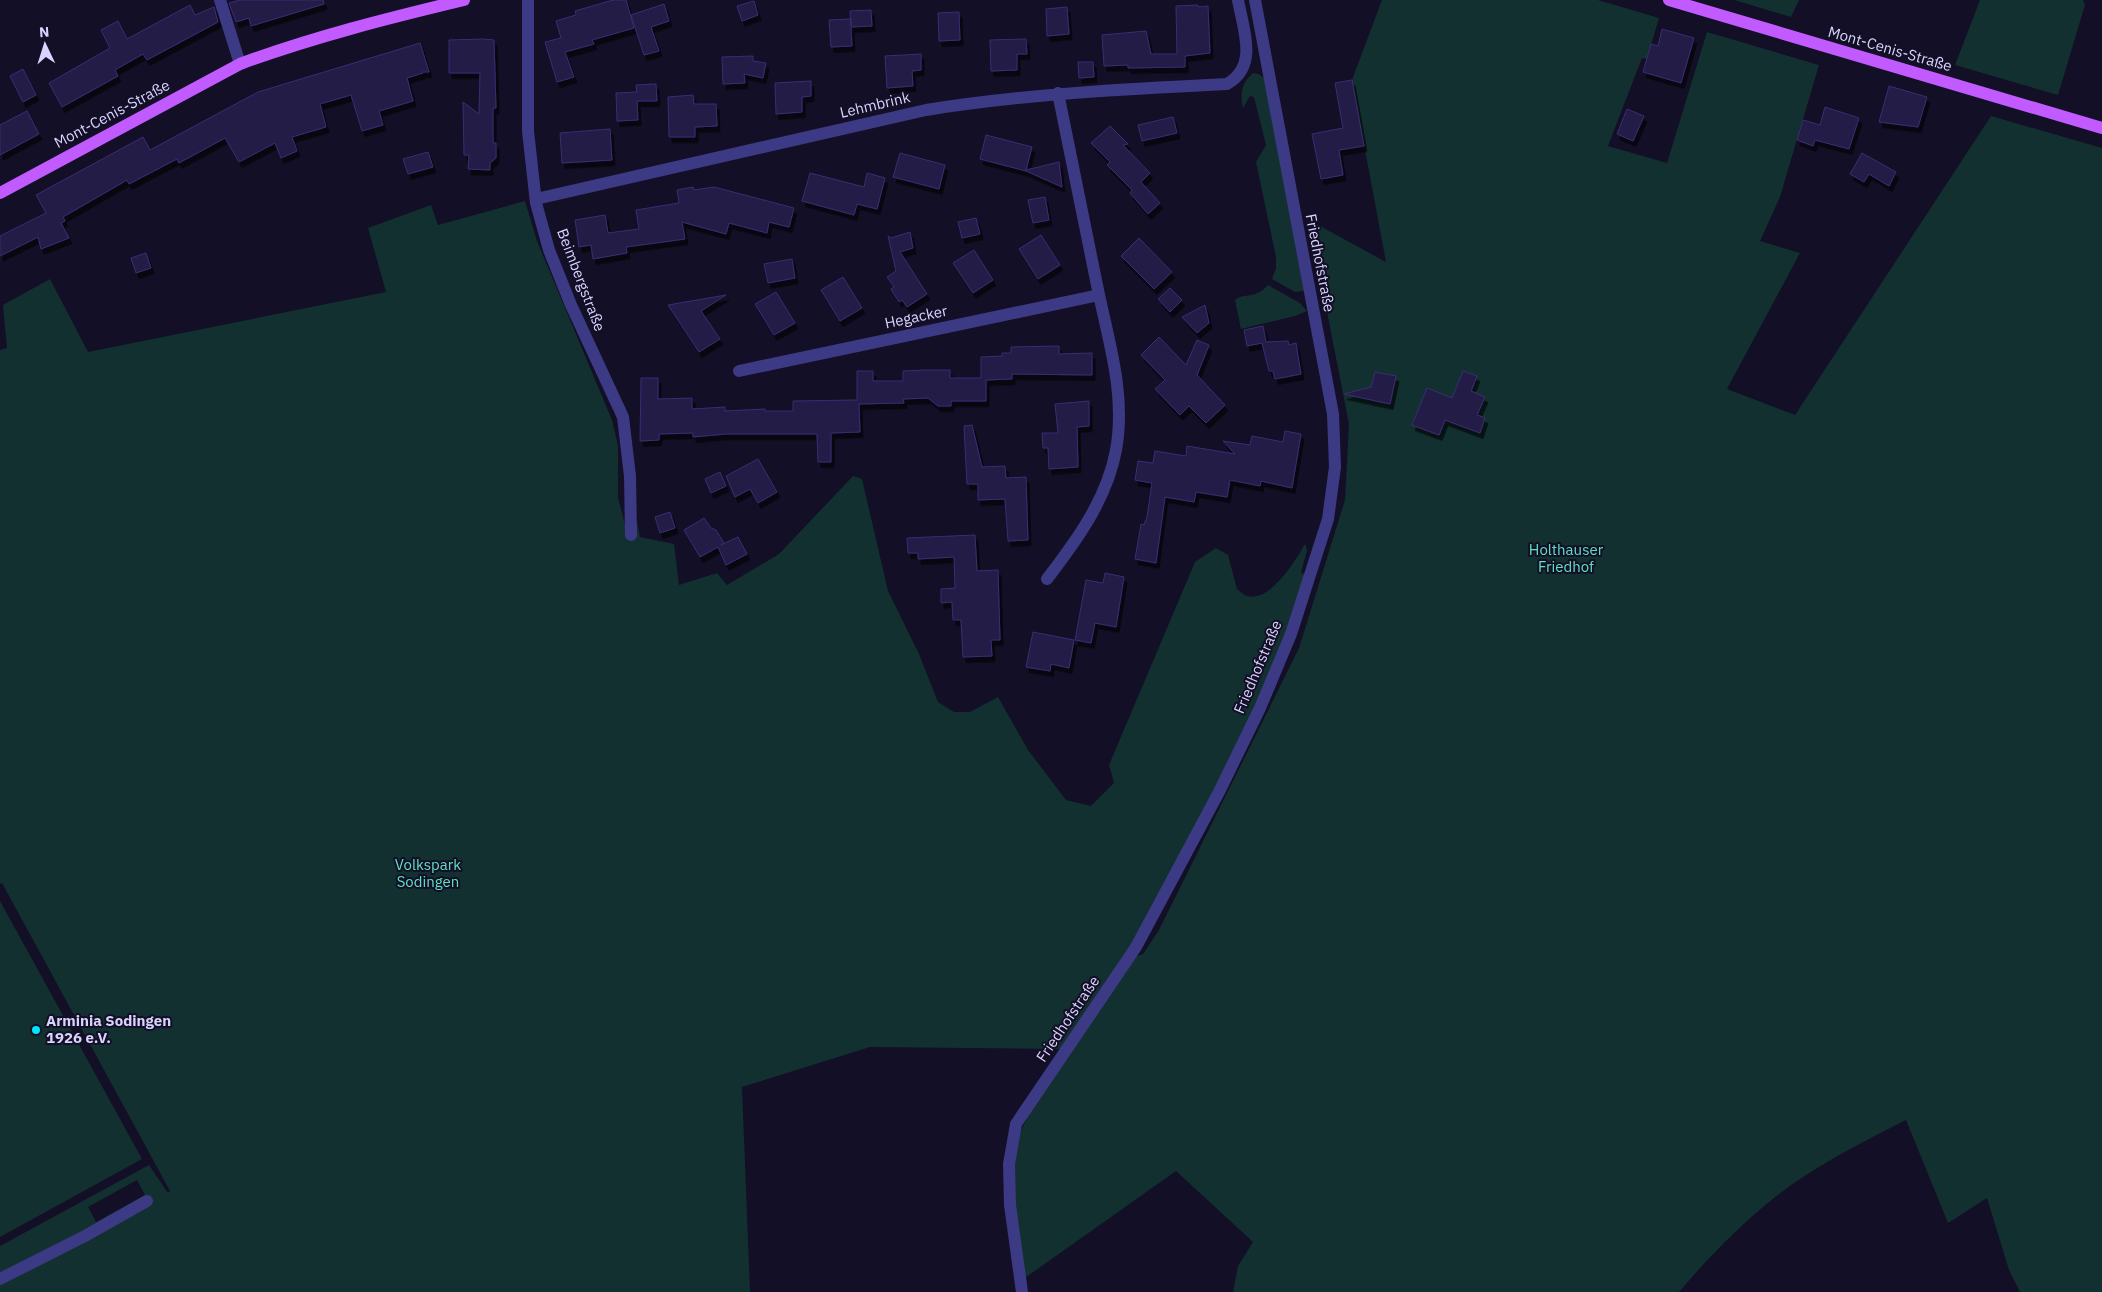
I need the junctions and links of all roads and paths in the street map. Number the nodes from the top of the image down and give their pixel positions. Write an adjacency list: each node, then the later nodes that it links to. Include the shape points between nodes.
1 (220, 0): 7 (street)
2 (464, 0): 7 (main road, Mont-Cenis-Straße)
3 (528, 0): 11 (street, Beimbergstraße, via 528,131)
4 (1238, 0): 8 (street, Lehmbrink, via 1247,55 1242,73 1227,84)
5 (1255, 0): 18 (street, Friedhofstraße, via 1333,414 1335,467 1328,519 1279,665 1219,792 1136,947 1016,1124 1009,1164 1010,1204)
6 (1669, 0): 9 (main road, Mont-Cenis-Straße)
7 (240, 64): 10 (main road, Mont-Cenis-Straße)
8 (1058, 93): 11 (street, Lehmbrink, via 926,110); 12 (street)
9 (2102, 128)
10 (0, 193)
11 (536, 199): 14 (street, Beimbergstraße, via 549,250 570,305 623,417 630,476)
12 (1099, 295): 13 (street, Hegacker); 15 (street, via 1118,388 1116,451 1107,481 1081,534)
13 (739, 371)
14 (630, 535)
15 (1047, 579)
16 (147, 1201): 17 (street)
17 (0, 1278)
18 (1022, 1292)

